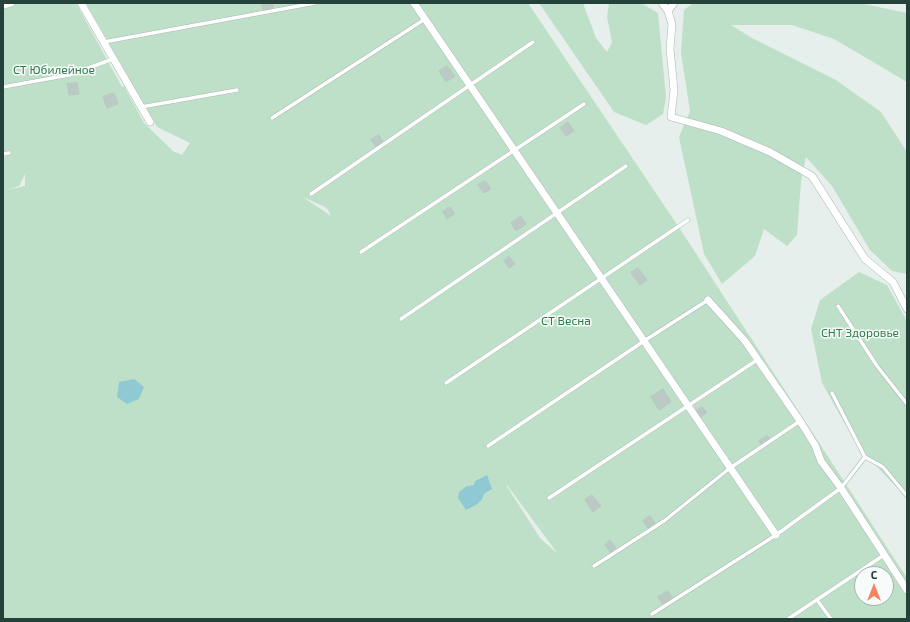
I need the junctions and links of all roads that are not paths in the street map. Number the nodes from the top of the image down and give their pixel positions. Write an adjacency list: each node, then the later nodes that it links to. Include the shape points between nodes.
1 (11, 3): 7 (street)
2 (81, 3): 10 (street)
3 (315, 3): 10 (lane)
4 (414, 3): 9 (street)
5 (662, 3): 8 (street)
6 (674, 3): 8 (street)
7 (3, 5)
8 (668, 11): 31 (street, via 672,24 670,49 674,90 671,117 721,131 770,152 812,176 866,259 893,282)
9 (425, 19): 13 (street); 18 (lane)
10 (103, 42): 12 (street)
11 (533, 42): 13 (lane)
12 (113, 59): 14 (lane, via 69,76); 17 (street)
13 (470, 86): 20 (street); 24 (lane)
14 (3, 87)
15 (237, 90): 17 (lane)
16 (584, 104): 20 (lane)
17 (141, 107): 19 (street)
18 (272, 118)
19 (150, 122)
20 (514, 149): 25 (street); 27 (lane)
21 (9, 153): 22 (lane)
22 (3, 154)
23 (626, 166): 25 (lane)
24 (311, 194)
25 (557, 213): 28 (street); 32 (lane)
26 (688, 220): 28 (lane)
27 (361, 252)
28 (601, 277): 33 (street); 35 (lane)
29 (708, 300): 33 (lane); 34 (street, via 745,341)
30 (838, 306): 37 (lane, via 877,366)
31 (907, 310)
32 (401, 319)
33 (644, 341): 38 (street); 40 (lane)
34 (757, 360): 38 (lane); 39 (street)
35 (446, 383)
36 (832, 393): 41 (lane)
37 (907, 404)
38 (687, 405): 42 (street); 45 (lane)
39 (800, 421): 42 (lane); 43 (street, via 821,461)
40 (488, 446)
41 (865, 457): 43 (lane); 44 (lane, via 883,467)
42 (730, 468): 46 (street); 48 (lane, via 664,521)
43 (841, 488): 46 (lane); 47 (street)
44 (907, 496)
45 (549, 498)
46 (776, 535): 51 (lane)
47 (884, 554): 49 (street); 50 (lane)
48 (594, 566)
49 (907, 590)
50 (817, 600): 52 (lane); 53 (lane)
51 (652, 614)
52 (788, 619)
53 (831, 619)

